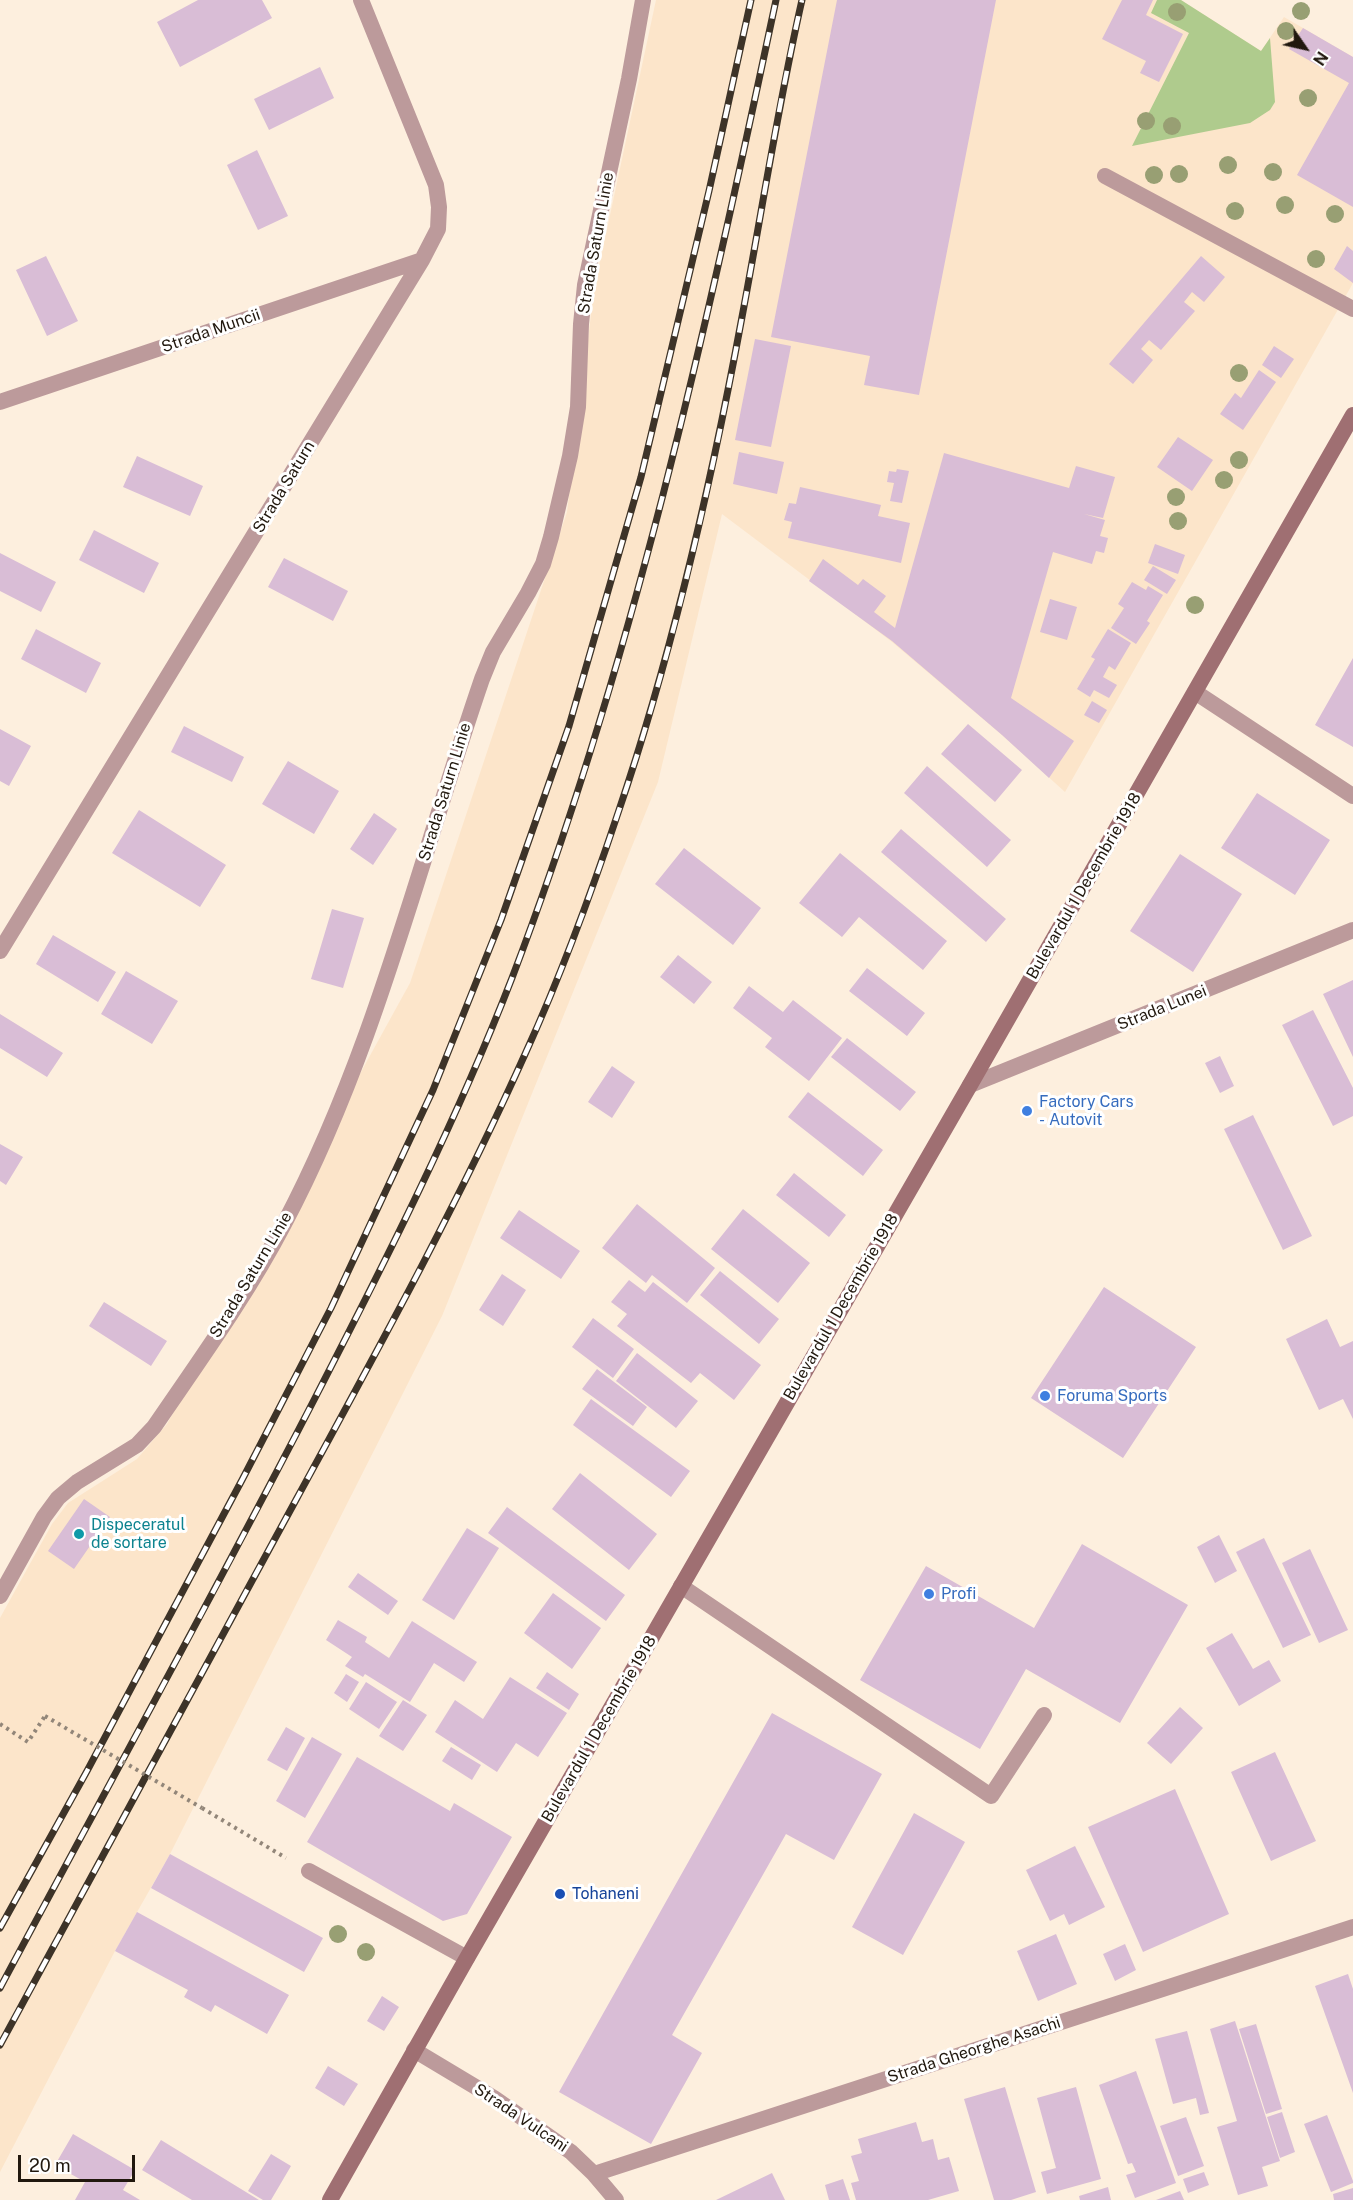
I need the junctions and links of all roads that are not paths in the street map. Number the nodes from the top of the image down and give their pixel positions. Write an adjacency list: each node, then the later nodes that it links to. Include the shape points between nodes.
1 (362, 0): 4 (street, Strada Saturn, via 436,185 438,229)
2 (643, 0): 14 (street, Strada Saturn Linie, via 585,285 578,407 551,537 543,564 482,679 371,1026 285,1223 255,1275 154,1427 137,1445 58,1498)
3 (1104, 176): 5 (street)
4 (422, 260): 6 (street, Strada Muncii); 11 (street, Strada Saturn)
5 (1353, 309)
6 (0, 402)
7 (1353, 415): 8 (main road, Bulevardul 1 Decembrie 1918)
8 (1195, 692): 9 (street); 12 (main road, Bulevardul 1 Decembrie 1918)
9 (1353, 796)
10 (1353, 930): 12 (street, Strada Lunei)
11 (0, 951)
12 (970, 1085): 13 (main road, Bulevardul 1 Decembrie 1918)
13 (681, 1586): 15 (street, via 991,1796); 18 (main road, Bulevardul 1 Decembrie 1918)
14 (0, 1596)
15 (1044, 1715)
16 (309, 1871): 18 (street)
17 (1353, 1927): 20 (street, Strada Gheorghe Asachi)
18 (466, 1959): 19 (main road, Bulevardul 1 Decembrie 1918)
19 (414, 2050): 20 (street, Strada Vulcani, via 531,2123); 21 (main road, Bulevardul 1 Decembrie 1918)
20 (594, 2174): 22 (street, Strada Vulcani)
21 (330, 2200)
22 (616, 2200)

